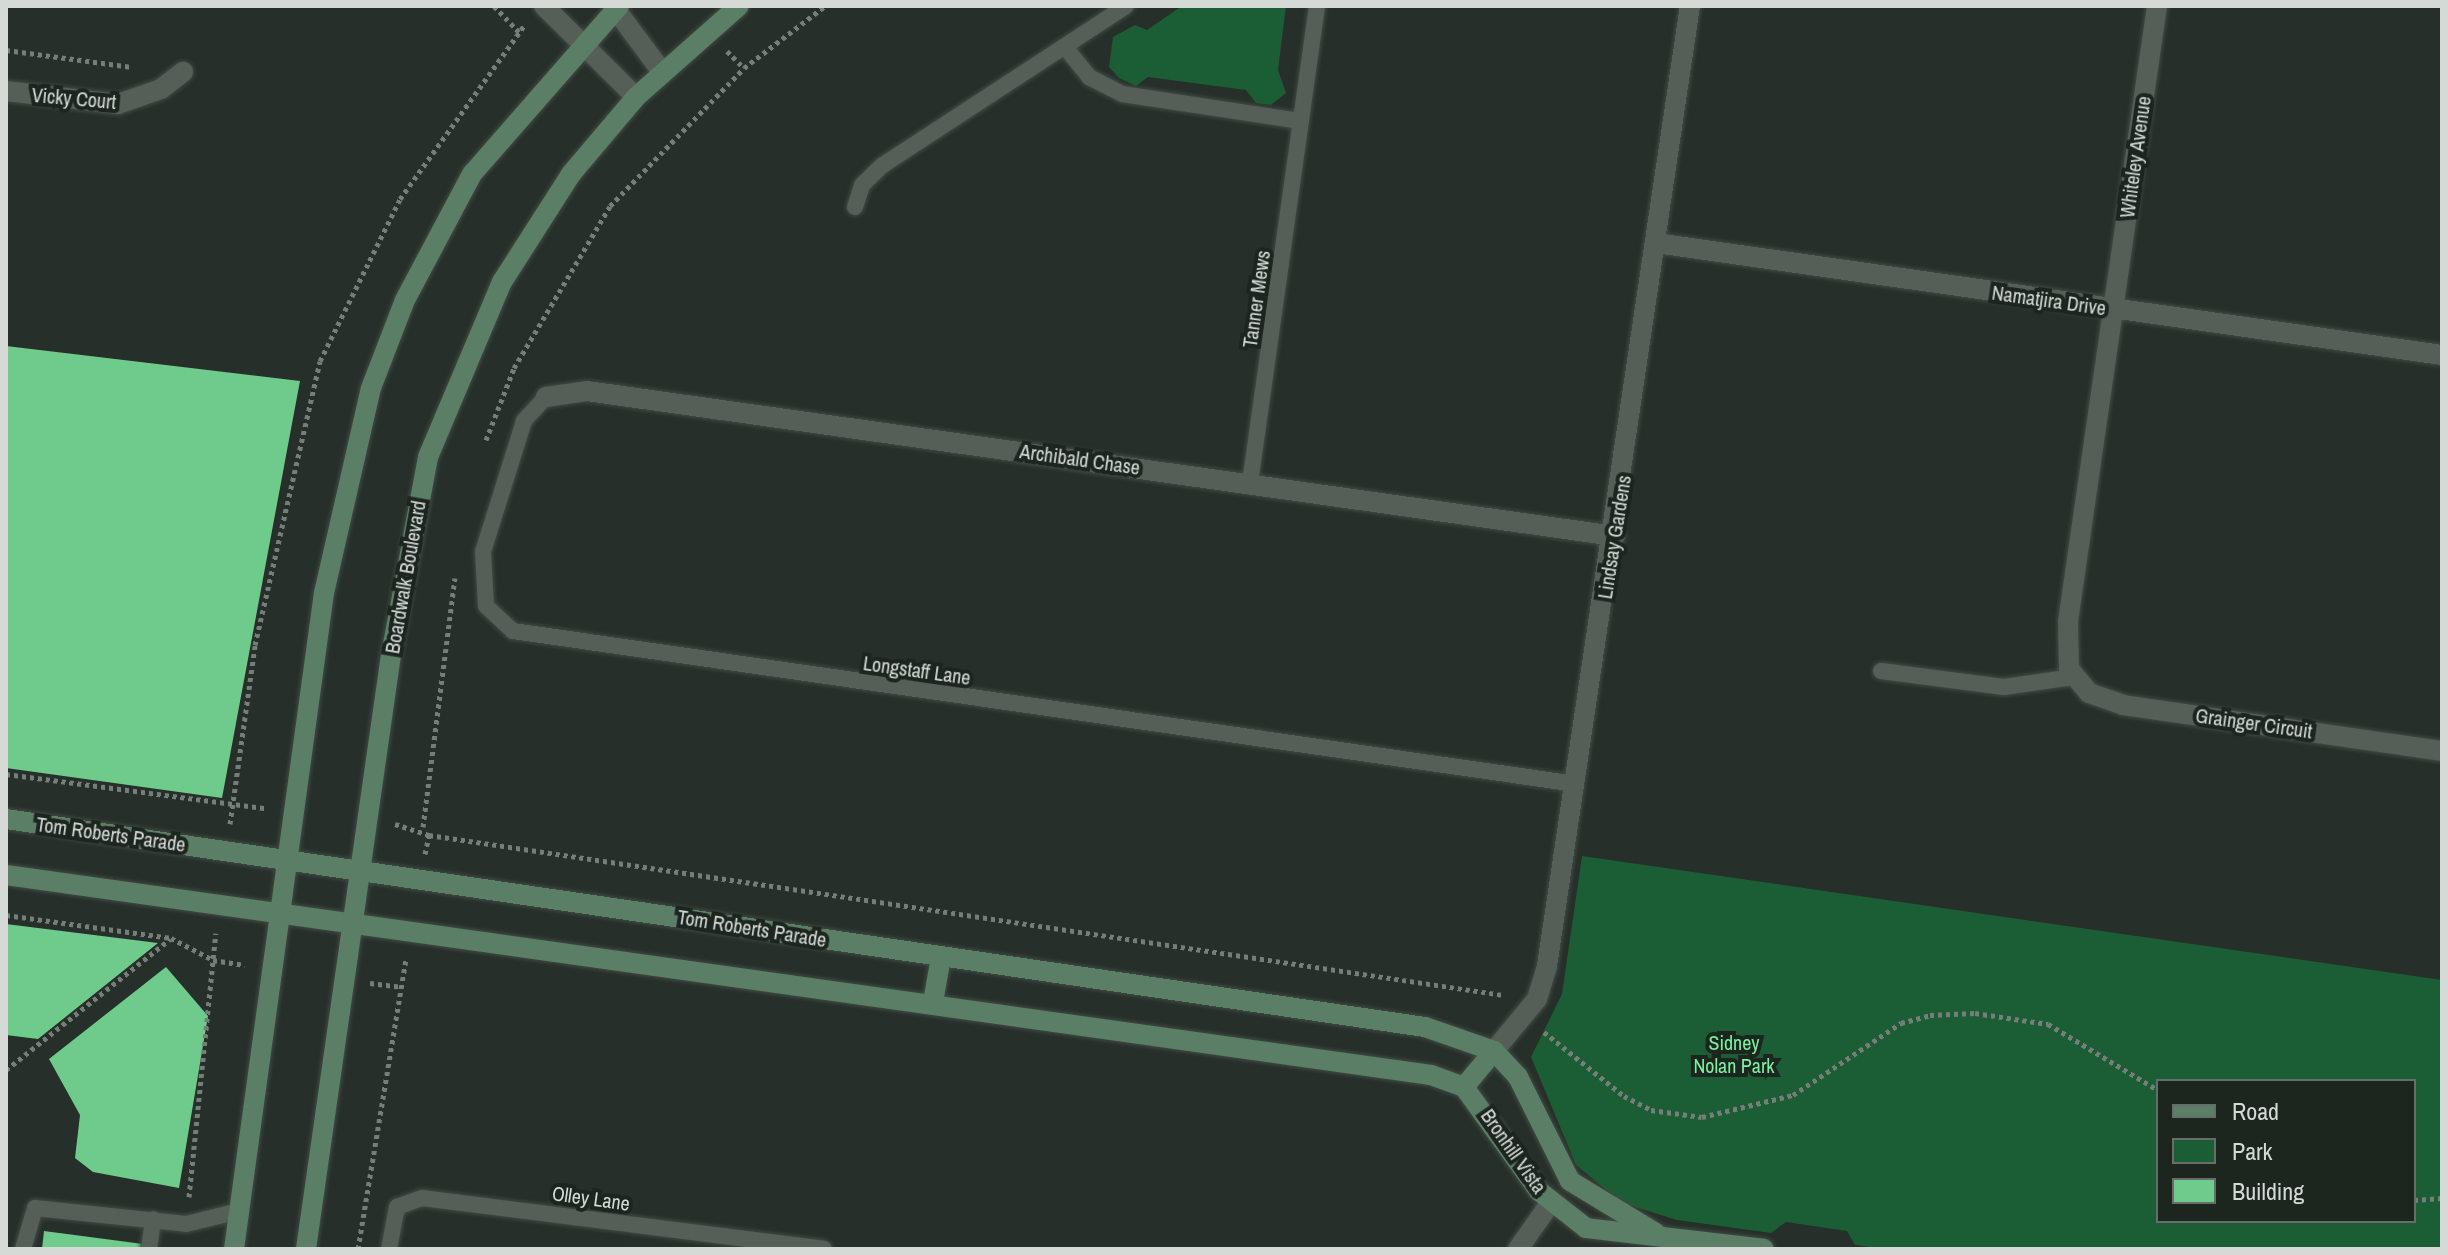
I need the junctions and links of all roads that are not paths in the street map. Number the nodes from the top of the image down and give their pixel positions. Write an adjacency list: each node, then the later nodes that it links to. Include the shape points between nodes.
1 (739, 6): 11 (street, Boardwalk Boulevard)
2 (1126, 6): 9 (lane)
3 (1317, 6): 14 (lane, Tanner Mews)
4 (1690, 6): 16 (street, Lindsay Gardens)
5 (2157, 6): 17 (street, Whiteley Avenue)
6 (616, 7): 8 (street); 11 (street)
7 (536, 13): 8 (street)
8 (582, 42): 13 (street); 27 (street, via 472,174 405,300 371,388 324,593)
9 (1065, 47): 14 (lane, via 1089,77 1122,94); 15 (lane, via 883,165 862,185)
10 (183, 72): 12 (street, Vicky Court, via 161,89 118,104)
11 (662, 72): 13 (street, Boardwalk Boulevard)
12 (6, 91)
13 (636, 97): 28 (street, Boardwalk Boulevard, via 533,230 445,409 404,574)
14 (1301, 121): 20 (lane, Tanner Mews)
15 (855, 207)
16 (1656, 243): 17 (street, Namatjira Drive); 21 (street, Lindsay Gardens)
17 (2113, 309): 18 (street, Namatjira Drive); 23 (street, via 2068,621)
18 (2442, 355)
19 (546, 397): 20 (street, Archibald Chase, via 587,391); 25 (lane, Longstaff Lane, via 524,421 483,552 486,606 513,631)
20 (1250, 483): 21 (street, Archibald Chase)
21 (1615, 536): 25 (street, Lindsay Gardens)
22 (1881, 671): 23 (lane, via 2004,687)
23 (2073, 677): 24 (street, Grainger Circuit, via 2096,697 2123,705)
24 (2442, 751)
25 (1576, 784): 34 (street, Lindsay Gardens, via 1547,966 1525,1017)
26 (6, 819): 27 (street, Tom Roberts Parade)
27 (288, 860): 28 (street, Tom Roberts Parade); 30 (street)
28 (363, 870): 31 (street, Boardwalk Boulevard); 32 (street, Tom Roberts Parade)
29 (6, 875): 30 (street)
30 (281, 915): 31 (street); 38 (street)
31 (353, 923): 33 (street); 44 (street, Boardwalk Boulevard)
32 (941, 957): 33 (street); 34 (street, Tom Roberts Parade, via 1425,1027)
33 (933, 1002): 35 (street, via 1431,1075)
34 (1494, 1051): 35 (street); 36 (street, Bronhill Vista, via 1524,1087)
35 (1464, 1087): 37 (street, Bronhill Vista)
36 (1570, 1181): 37 (street); 40 (street, Bronhill Vista)
37 (1551, 1202): 40 (street, Bronhill Vista, via 1586,1228); 47 (street)
38 (239, 1211): 39 (lane, via 186,1224); 43 (street)
39 (153, 1219): 41 (lane, via 35,1208); 42 (lane)
40 (1656, 1233): 48 (street, Bronhill Vista)
41 (23, 1249)
42 (149, 1249)
43 (234, 1249)
44 (306, 1249)
45 (389, 1249): 46 (lane, Olley Lane, via 397,1207 422,1198)
46 (824, 1249)
47 (1518, 1249)
48 (1764, 1249)

